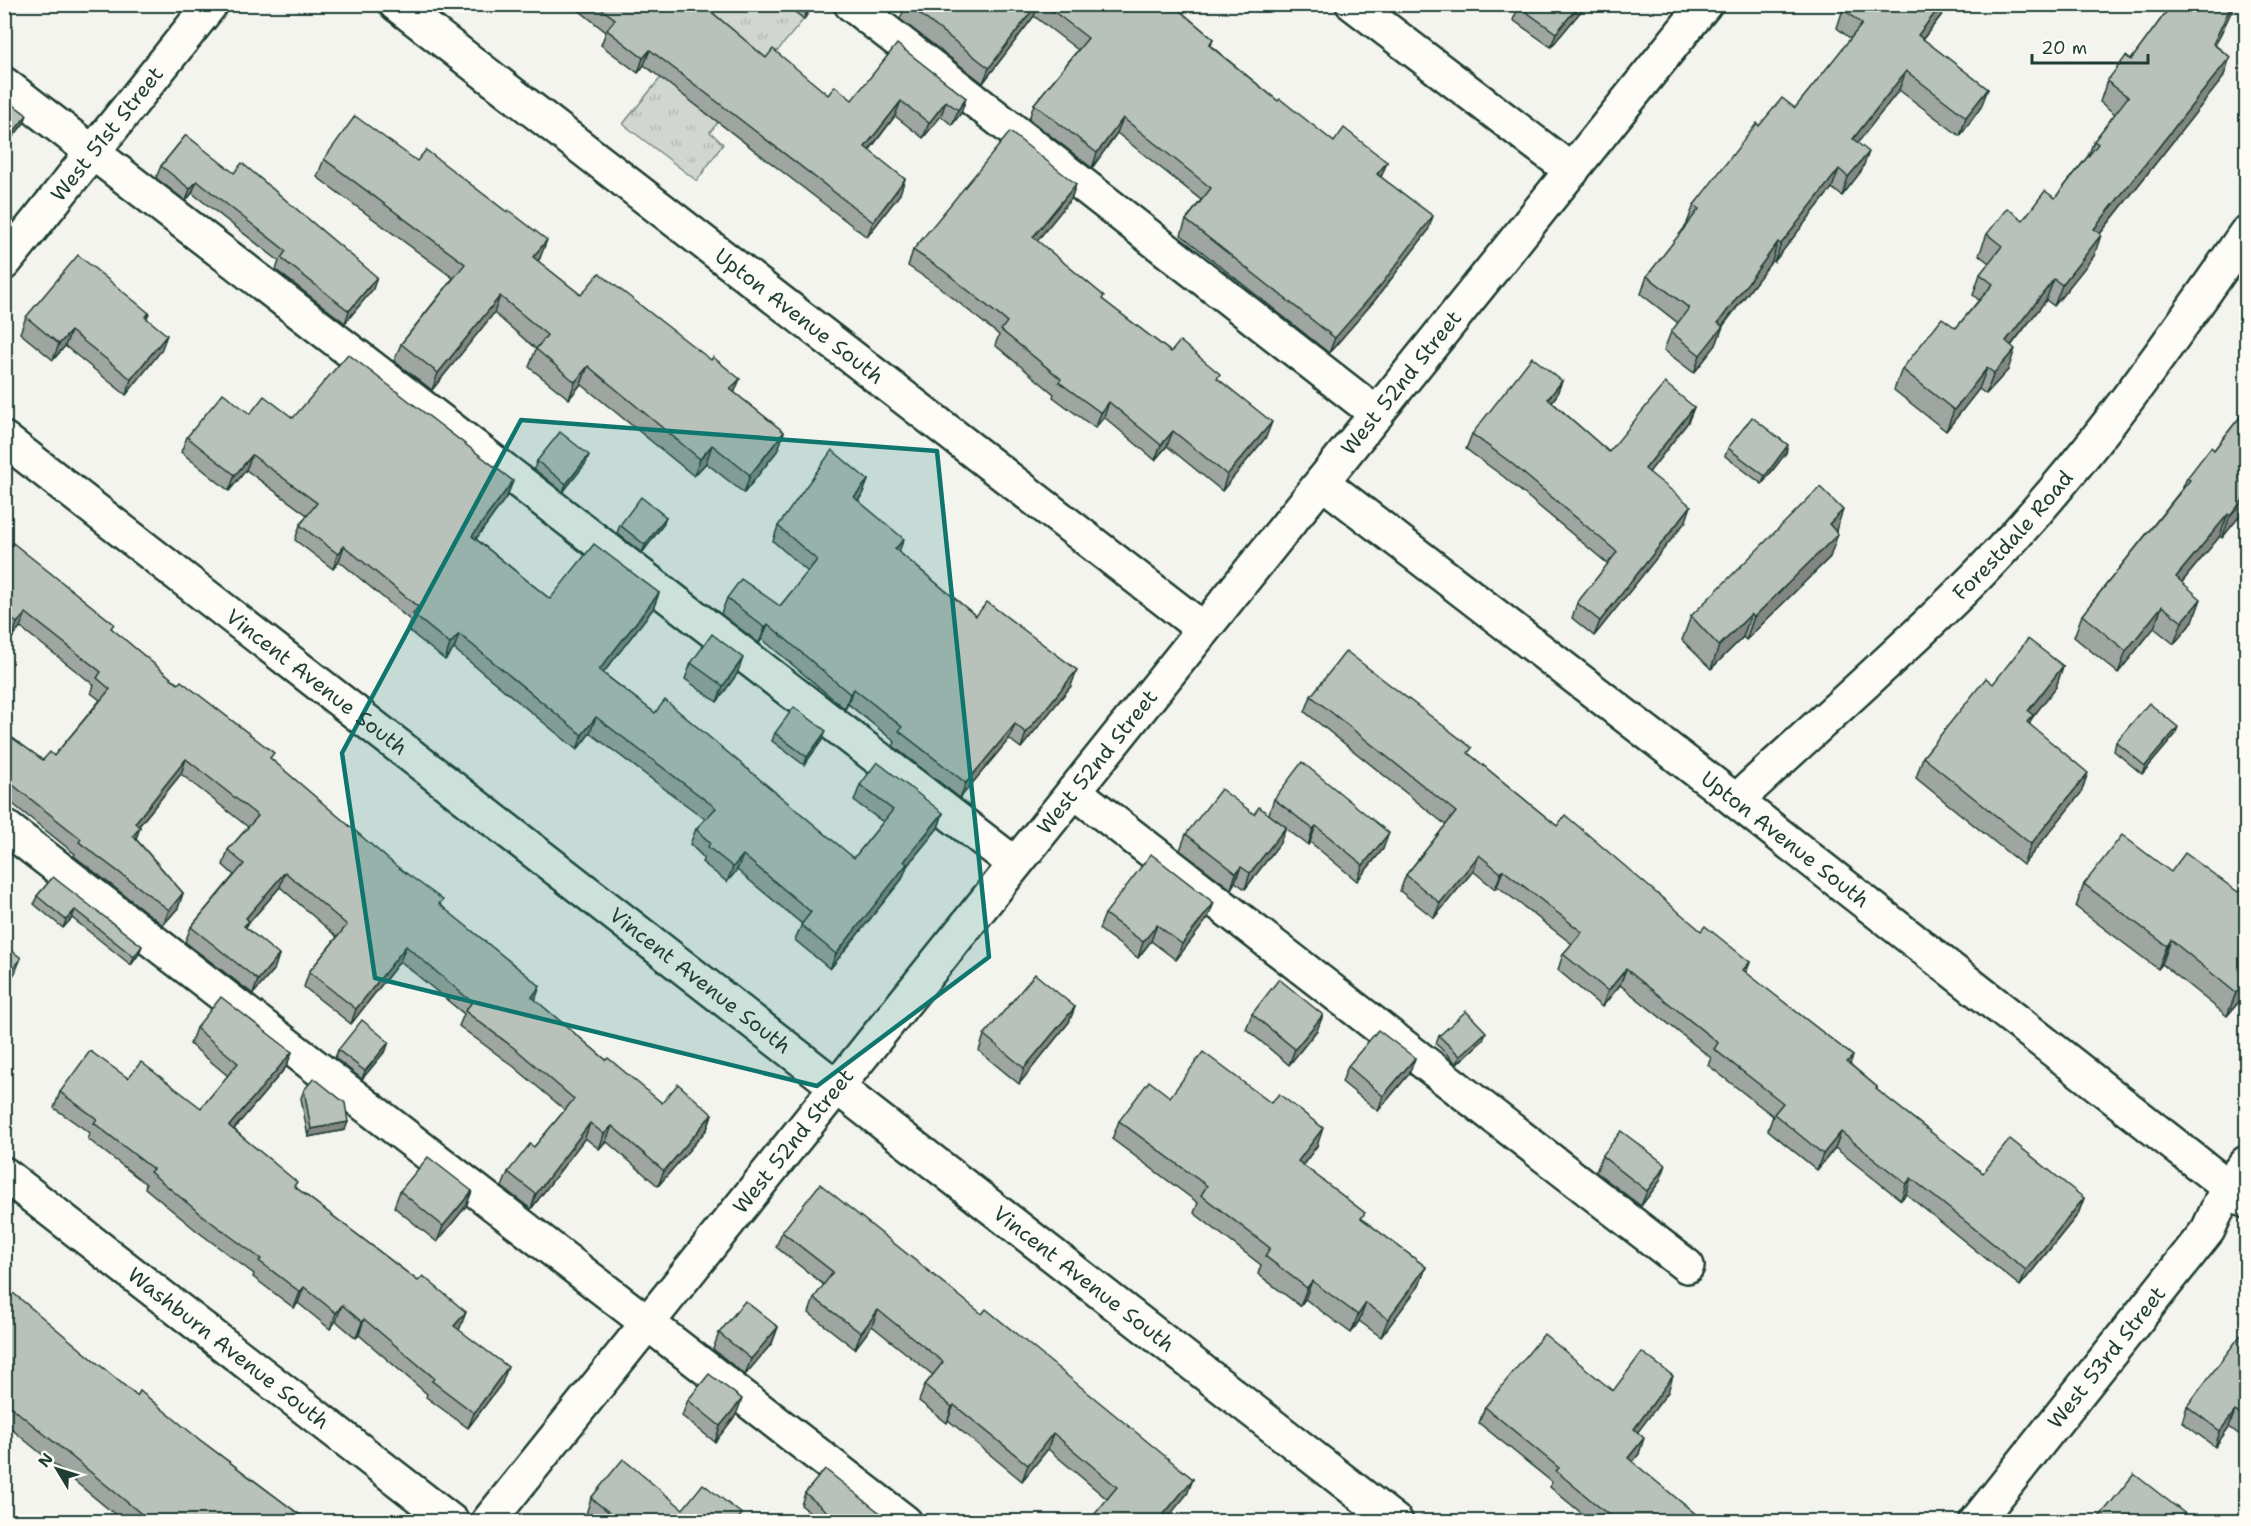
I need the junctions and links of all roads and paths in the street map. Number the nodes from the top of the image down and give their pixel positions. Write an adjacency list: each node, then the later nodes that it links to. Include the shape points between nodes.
1 (211, 4): 7 (street, West 51st Street)
2 (396, 4): 14 (street, Upton Avenue South)
3 (851, 4): 11 (street)
4 (1353, 4): 8 (street)
5 (1705, 4): 8 (street, West 52nd Street)
6 (4, 84): 7 (street)
7 (93, 153): 10 (street, West 51st Street); 18 (street)
8 (1572, 171): 11 (street, West 52nd Street)
9 (2247, 232): 16 (street, Forestdale Road, via 2166,350 2066,477 1960,594)
10 (4, 263)
11 (1377, 414): 13 (street, West 52nd Street)
12 (4, 439): 19 (street, Vincent Avenue South)
13 (1322, 482): 14 (street, West 52nd Street); 16 (street, Upton Avenue South)
14 (1203, 629): 15 (street, West 52nd Street)
15 (1074, 791): 18 (street, West 52nd Street); 22 (street)
16 (1736, 801): 21 (street, Upton Avenue South)
17 (4, 826): 23 (street)
18 (1015, 864): 19 (street, West 52nd Street)
19 (838, 1086): 23 (street, West 52nd Street); 27 (street, Vincent Avenue South)
20 (4, 1174): 24 (street, Washburn Avenue South)
21 (2240, 1183): 28 (street, West 53rd Street, via 2208,1230)
22 (1687, 1266)
23 (648, 1322): 25 (street, West 52nd Street); 26 (street)
24 (452, 1521)
25 (488, 1521)
26 (905, 1521)
27 (1396, 1521)
28 (1976, 1521)

